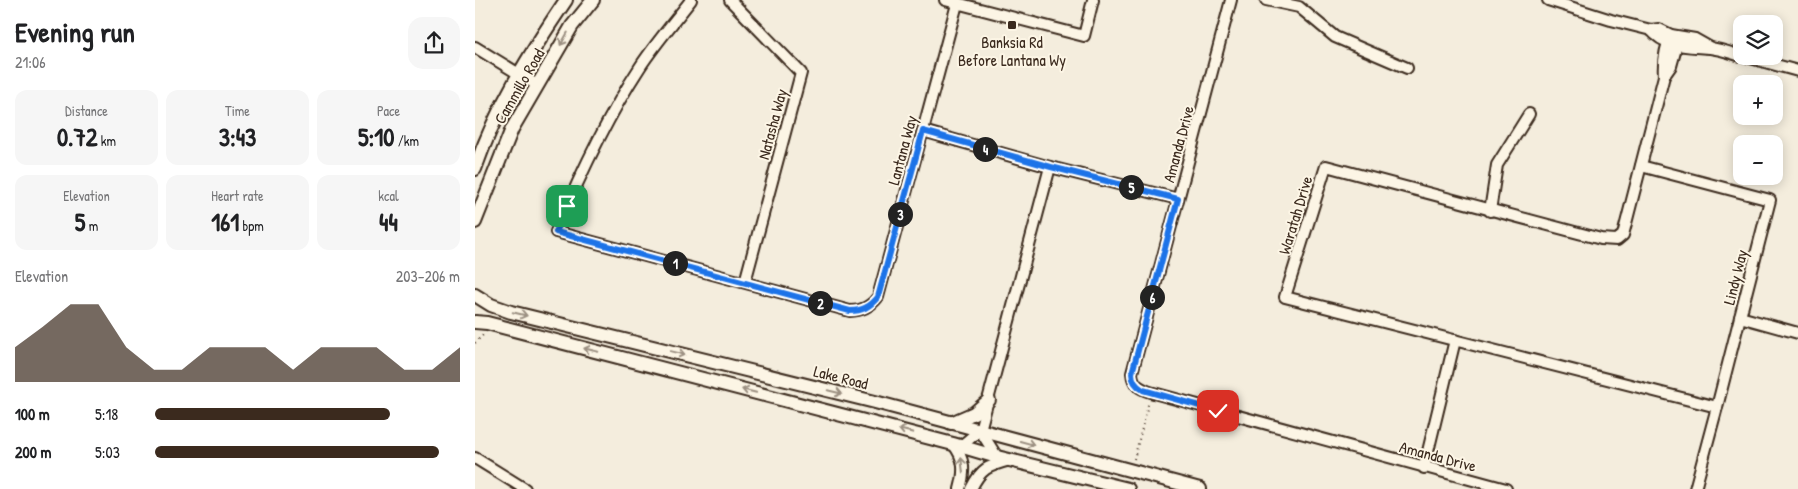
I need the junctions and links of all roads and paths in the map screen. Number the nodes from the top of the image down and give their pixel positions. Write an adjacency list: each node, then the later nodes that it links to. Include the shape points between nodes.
1 (566, 0): 17 (main road, Cammillo Road)
2 (593, 0): 18 (main road, Cammillo Road, one-way to 18, via 572,26)
3 (691, 0): 27 (street, Lantana Way, via 623,94 585,164 556,232)
4 (730, 0): 27 (street, Natasha Way, via 801,73)
5 (945, 0): 10 (street)
6 (1093, 0): 10 (street, via 1083,36)
7 (1231, 0): 24 (street, Amanda Drive)
8 (1267, 0): 15 (street, via 1299,7 1335,37)
9 (1548, 0): 11 (street, via 1611,20 1659,29)
10 (957, 4): 20 (street, Lantana Way)
11 (1673, 40): 13 (street, via 1695,39 1711,48); 21 (street, Waratah Drive, via 1671,66 1664,76)
12 (475, 47): 17 (street)
13 (1733, 54)
14 (1778, 65): 16 (street)
15 (1407, 68)
16 (1798, 70)
17 (519, 74): 18 (street); 23 (main road, Cammillo Road)
18 (537, 85): 26 (main road, Cammillo Road, via 512,129)
19 (1529, 114): 25 (street, via 1497,165)
20 (923, 131): 22 (street); 27 (street, Lantana Way, via 878,297 873,303 859,311 850,311)
21 (1641, 166): 25 (street, Waratah Drive, via 1623,235 1617,240 1601,239); 29 (street, Lindy Way, via 1770,200)
22 (1051, 167): 24 (street); 36 (street)
23 (475, 169)
24 (1178, 199): 45 (street, Amanda Drive, via 1130,385)
25 (1490, 211): 33 (street, Waratah Drive, via 1326,166 1285,297)
26 (475, 222)
27 (745, 282)
28 (475, 296): 38 (main road, Lake Road, one-way to 38, via 511,312)
29 (1740, 317): 32 (street); 37 (street, Lindy Way)
30 (475, 322): 40 (main road, one-way to 30)
31 (485, 332): 34 (path)
32 (1798, 333)
33 (1455, 340): 37 (street, Waratah Drive); 45 (street)
34 (475, 343)
35 (1150, 399): 44 (path)
36 (989, 400): 38 (main road, via 974,413); 39 (street)
37 (1717, 407): 52 (street, Lindy Way)
38 (951, 423): 39 (main road, Lake Road)
39 (980, 430): 40 (street); 41 (street); 50 (main road, Lake Road, one-way to 50)
40 (957, 445): 41 (main road); 47 (street, one-way to 40, via 964,468)
41 (997, 457): 43 (main road)
42 (475, 458): 46 (street)
43 (1011, 460): 48 (street, via 986,468); 49 (main road)
44 (1133, 464)
45 (1424, 468): 51 (street, Amanda Drive)
46 (525, 489)
47 (960, 489)
48 (971, 489)
49 (1128, 489)
50 (1200, 489)
51 (1506, 489)
52 (1695, 489)

